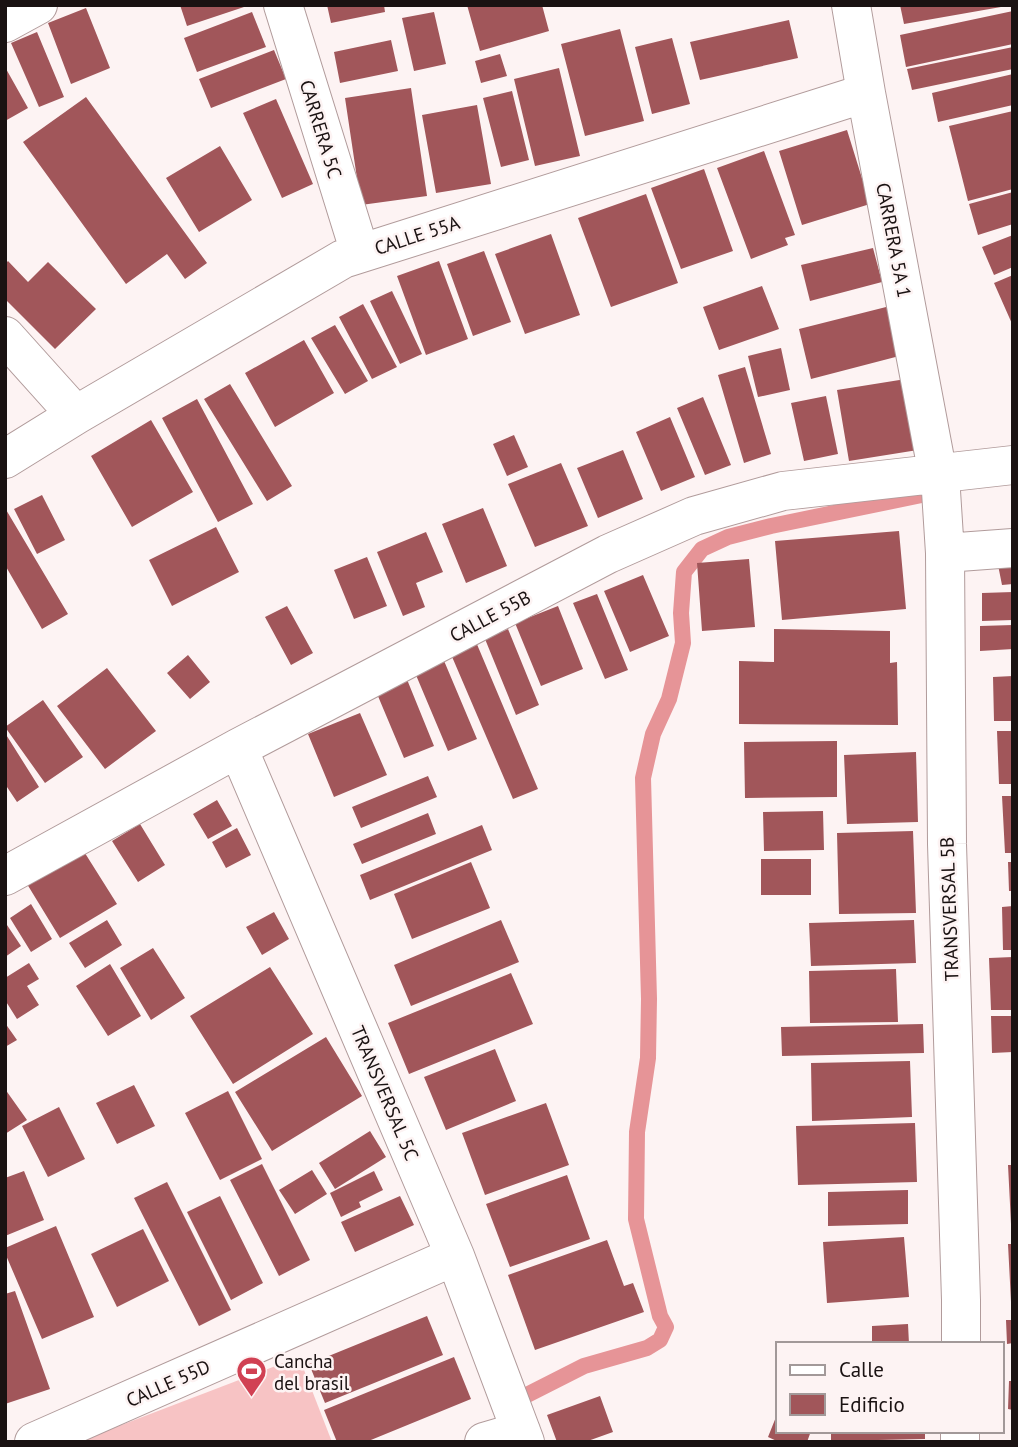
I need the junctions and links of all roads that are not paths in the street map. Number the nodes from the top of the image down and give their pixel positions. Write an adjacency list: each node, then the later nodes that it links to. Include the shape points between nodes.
1 (38, 5): 4 (street)
2 (283, 5): 6 (street, CARRERA 5C)
3 (852, 5): 5 (street, CARRERA 5A 1)
4 (5, 23)
5 (866, 93): 6 (street, CALLE 55A); 11 (street, CARRERA 5A 1)
6 (360, 253): 8 (street, CALLE 55A)
7 (5, 336): 8 (street)
8 (76, 415): 9 (street, CALLE 55A)
9 (5, 459)
10 (1013, 465): 11 (street, CALLE 55B)
11 (939, 474): 13 (street, TRANSVERSAL 5B); 14 (street, CALLE 55B, via 783,491 694,516 608,554)
12 (1013, 548): 13 (street)
13 (945, 553): 17 (street, TRANSVERSAL 5B, via 947,844)
14 (238, 748): 15 (street, CALLE 55B); 16 (street, TRANSVERSAL 5C)
15 (5, 876)
16 (455, 1256): 18 (street, TRANSVERSAL 5C); 19 (street, CALLE 55D)
17 (961, 1342)
18 (523, 1436): 20 (street)
19 (34, 1442)
20 (484, 1442)

